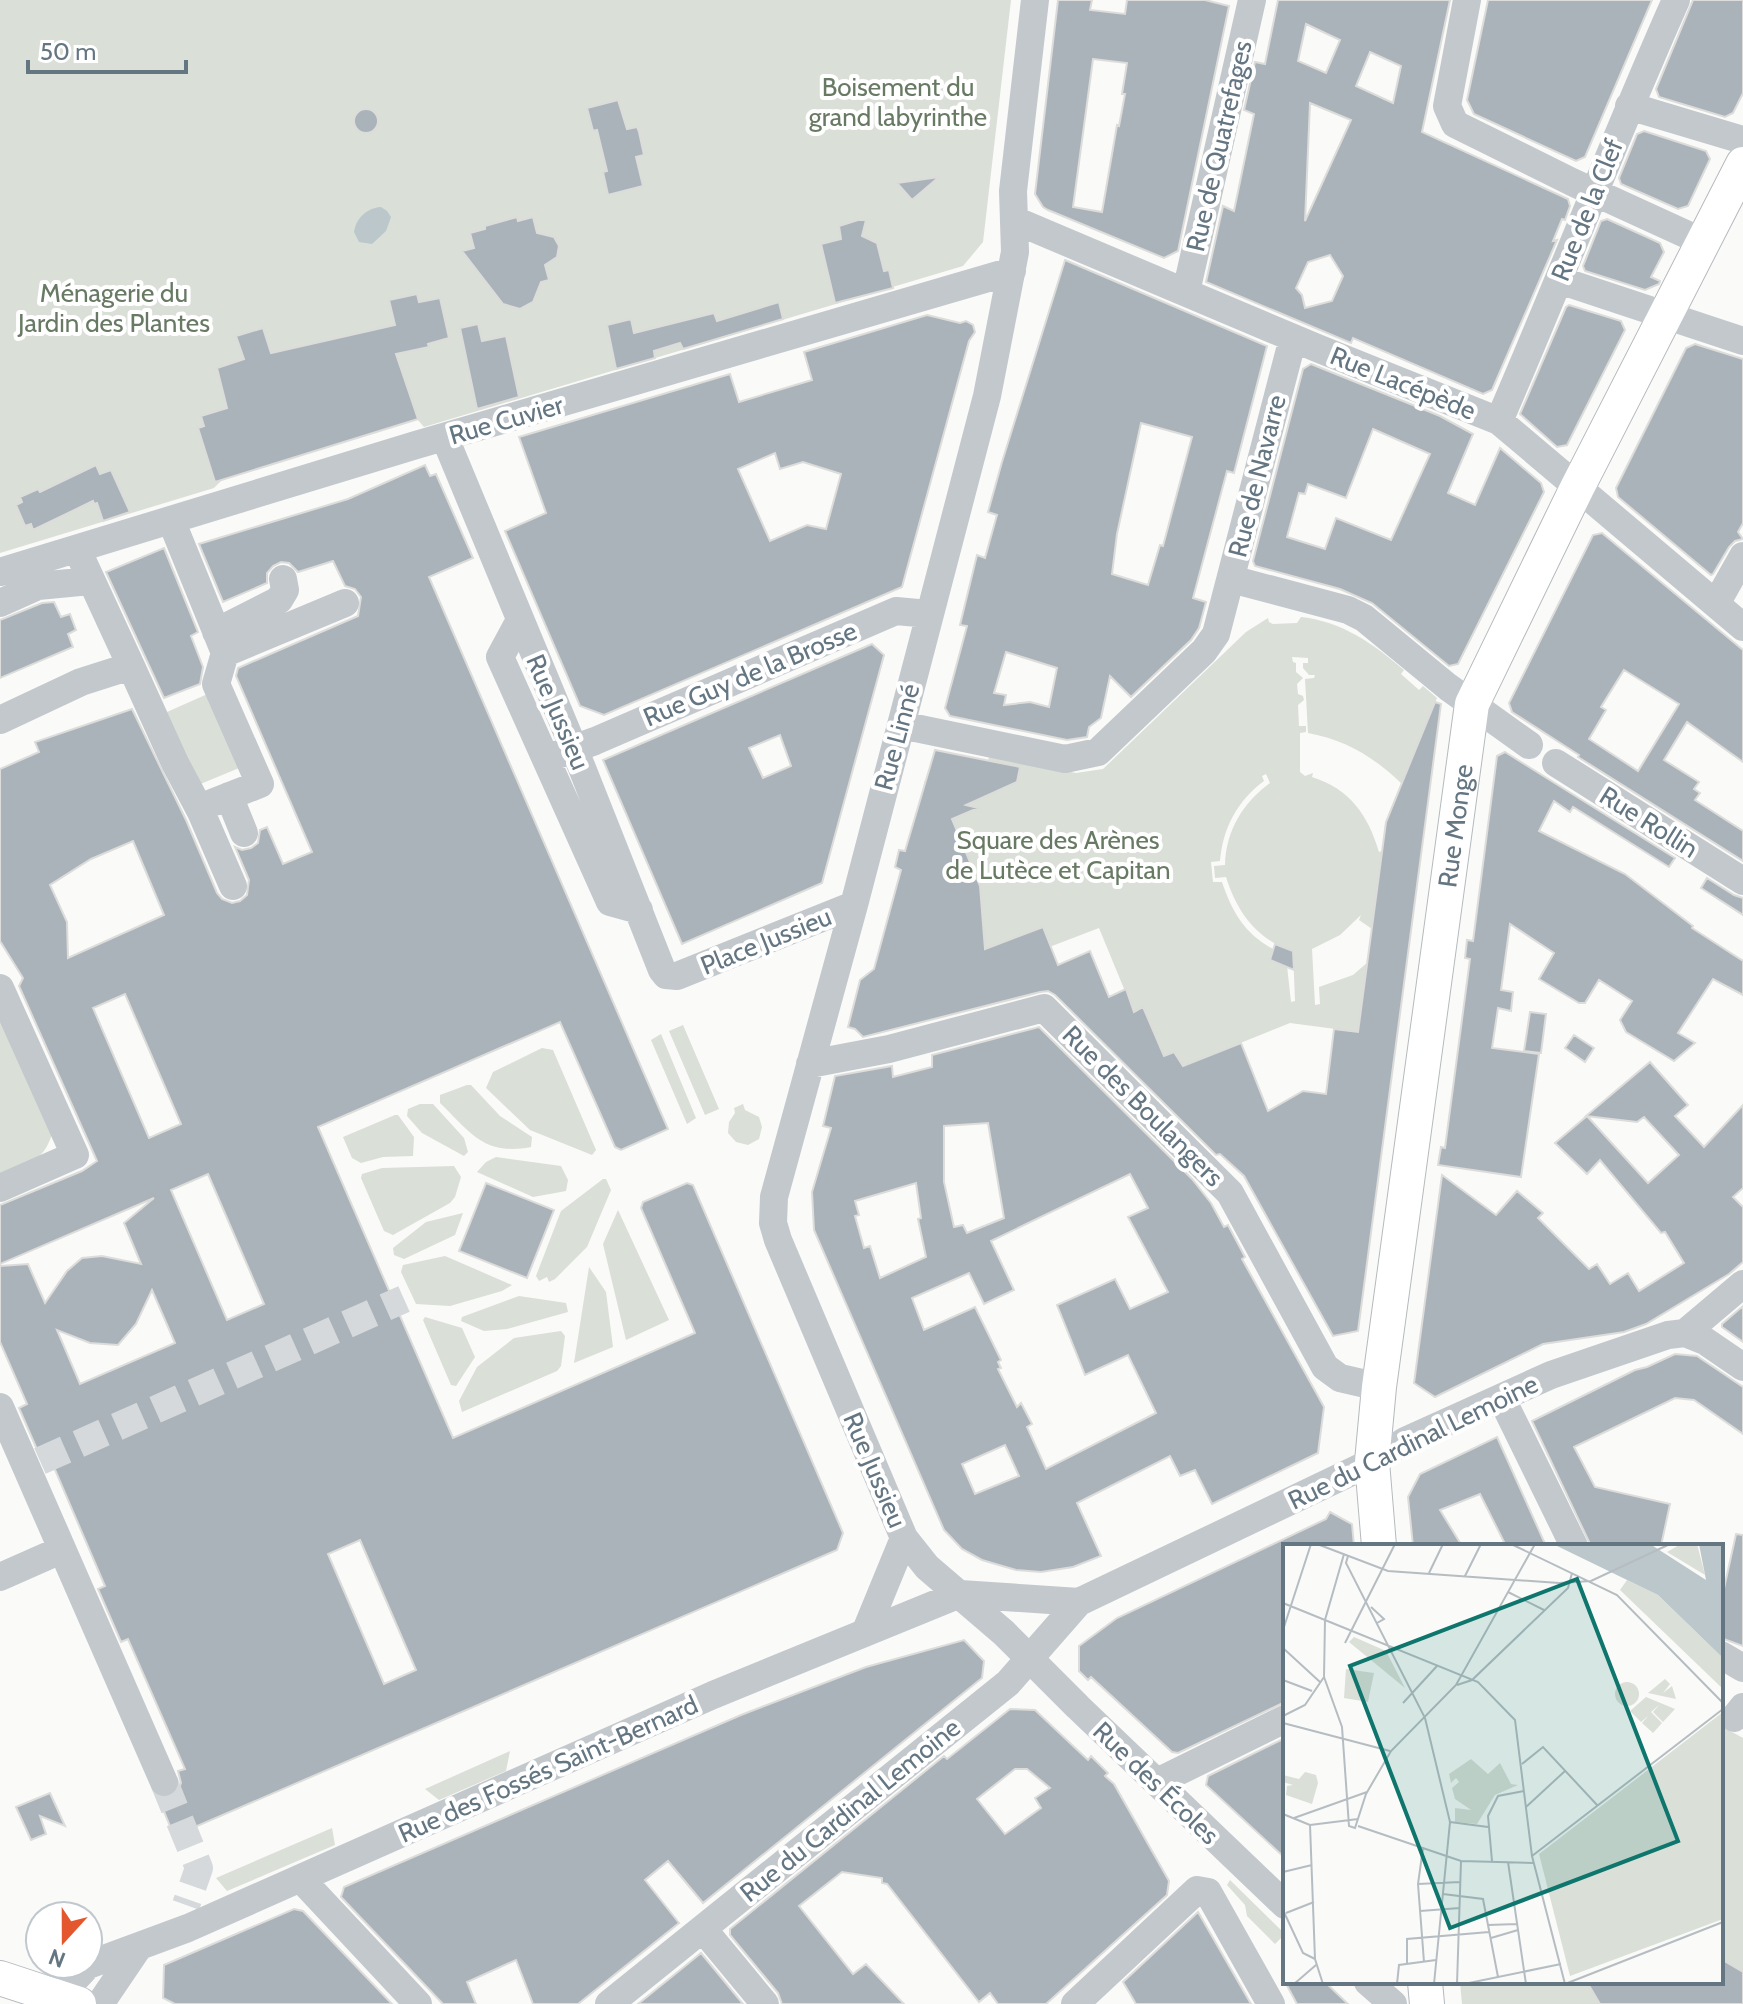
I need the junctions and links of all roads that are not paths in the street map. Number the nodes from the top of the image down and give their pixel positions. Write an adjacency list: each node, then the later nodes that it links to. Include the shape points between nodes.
1 (1035, 0): 9 (street, Rue Linné, via 1013,191)
2 (1252, 0): 13 (street, Rue de Quatrefages)
3 (1467, 0): 8 (street, via 1447,106 1450,118 1461,129)
4 (1676, 0): 5 (street, Rue de la Clef)
5 (1629, 106): 6 (street); 8 (street, Rue de la Clef)
6 (1743, 140)
7 (1743, 164): 10 (main road, Rue Monge)
8 (1594, 192): 10 (street); 12 (street, Rue de la Clef)
9 (1014, 225): 11 (street, Rue Linné); 13 (street, Rue Lacépède)
10 (1703, 242): 14 (main road, Rue Monge)
11 (1012, 271): 18 (street, Rue Cuvier); 29 (street, Rue Linné, via 987,396)
12 (1559, 280): 14 (street); 17 (street, Rue de la Clef)
13 (1186, 292): 15 (street, Rue Lacépède)
14 (1665, 315): 16 (street); 19 (main road, Rue Monge)
15 (1293, 338): 17 (street, Rue Lacépède); 25 (street, Rue de Navarre)
16 (1743, 341)
17 (1499, 421): 19 (street, Rue Lacépède)
18 (445, 438): 20 (street, Rue Cuvier); 30 (street, Rue Jussieu)
19 (1577, 488): 28 (street, Rue Lacépède); 34 (main road, Rue Monge)
20 (171, 520): 22 (street, Rue Cuvier); 32 (street)
21 (1743, 556): 28 (street)
22 (85, 568): 23 (street, Rue Cuvier); 26 (street); 33 (street)
23 (0, 572)
24 (283, 579): 32 (street, via 285,590 279,600)
25 (1231, 579): 34 (street, Rue de Navarre, via 1364,618); 36 (street, via 1216,634 1098,752 1065,759)
26 (0, 603)
27 (345, 603): 32 (street)
28 (1716, 604): 31 (street, Rue Lacépède)
29 (929, 614): 36 (street, Rue Linné); 38 (street, Rue Guy de la Brosse, via 896,611)
30 (520, 620): 38 (street, Rue Jussieu); 39 (street, via 500,657)
31 (1743, 627)
32 (221, 642): 41 (street, via 216,684 260,784)
33 (131, 666): 35 (street, via 81,682); 42 (street)
34 (1472, 704): 37 (street); 56 (main road, Rue Monge)
35 (0, 720)
36 (901, 725): 46 (street, Rue Linné)
37 (1529, 745)
38 (574, 750): 39 (street, Rue Guy de la Brosse); 47 (street, Rue Jussieu)
39 (546, 759): 47 (street, via 610,902)
40 (1556, 763): 44 (street, Rue Rollin)
41 (229, 796): 42 (street); 43 (street)
42 (199, 808): 45 (street)
43 (244, 833)
44 (1743, 881)
45 (233, 886)
46 (854, 905): 48 (street, Place Jussieu); 50 (street, Rue Linné)
47 (639, 910): 48 (street, Rue Jussieu, via 662,970)
48 (677, 976)
49 (6, 992): 51 (street, via 75,1155)
50 (810, 1064): 52 (street, Rue Linné, via 774,1197); 56 (street, Rue des Boulangers, via 1044,1008 1230,1193 1325,1367 1340,1378)
51 (0, 1188)
52 (778, 1240): 60 (street, Rue Jussieu)
53 (1743, 1284): 54 (street, Rue du Cardinal Lemoine)
54 (1685, 1333): 55 (street); 57 (street, Rue du Cardinal Lemoine, via 1551,1375)
55 (1743, 1367)
56 (1379, 1387): 59 (main road, Rue Monge)
57 (1502, 1399): 59 (street, Rue du Cardinal Lemoine, via 1405,1441); 62 (street)
58 (0, 1407): 63 (street, via 33,1464)
59 (1372, 1462): 61 (main road, Rue Monge); 66 (street, Rue du Cardinal Lemoine)
60 (904, 1538): 65 (street, Rue Jussieu, via 927,1567); 67 (street)
61 (1379, 1544)
62 (1573, 1544)
63 (61, 1550): 64 (street); 72 (street)
64 (0, 1577)
65 (960, 1594): 66 (street, Rue du Cardinal Lemoine); 67 (street, Rue des Fossés Saint-Bernard); 69 (street, Rue Jussieu)
66 (1079, 1602): 69 (street, Rue du Cardinal Lemoine)
67 (865, 1633): 74 (street, Rue des Fossés Saint-Bernard)
68 (1723, 1656): 70 (street)
69 (1030, 1658): 73 (street, Rue des Écoles); 76 (street, Rue du Cardinal Lemoine, via 1008,1683)
70 (1743, 1668)
71 (1283, 1720): 73 (street)
72 (164, 1782)
73 (1157, 1782): 75 (street, Rue des Écoles)
74 (301, 1879): 77 (street, Rue des Fossés Saint-Bernard); 83 (street)
75 (1283, 1903)
76 (703, 1929): 84 (street, Rue du Cardinal Lemoine); 85 (street)
77 (138, 1948): 81 (street, Rue des Fossés Saint-Bernard, via 88,1965); 82 (street)
78 (5, 1977): 81 (main road)
79 (1370, 1984): 88 (street)
80 (1425, 1984): 89 (main road)
81 (63, 2001)
82 (100, 2004)
83 (418, 2004)
84 (609, 2004)
85 (765, 2004)
86 (1075, 2004): 87 (street, via 1197,1890 1208,1892)
87 (1271, 2004)
88 (1393, 2004)
89 (1427, 2004)

